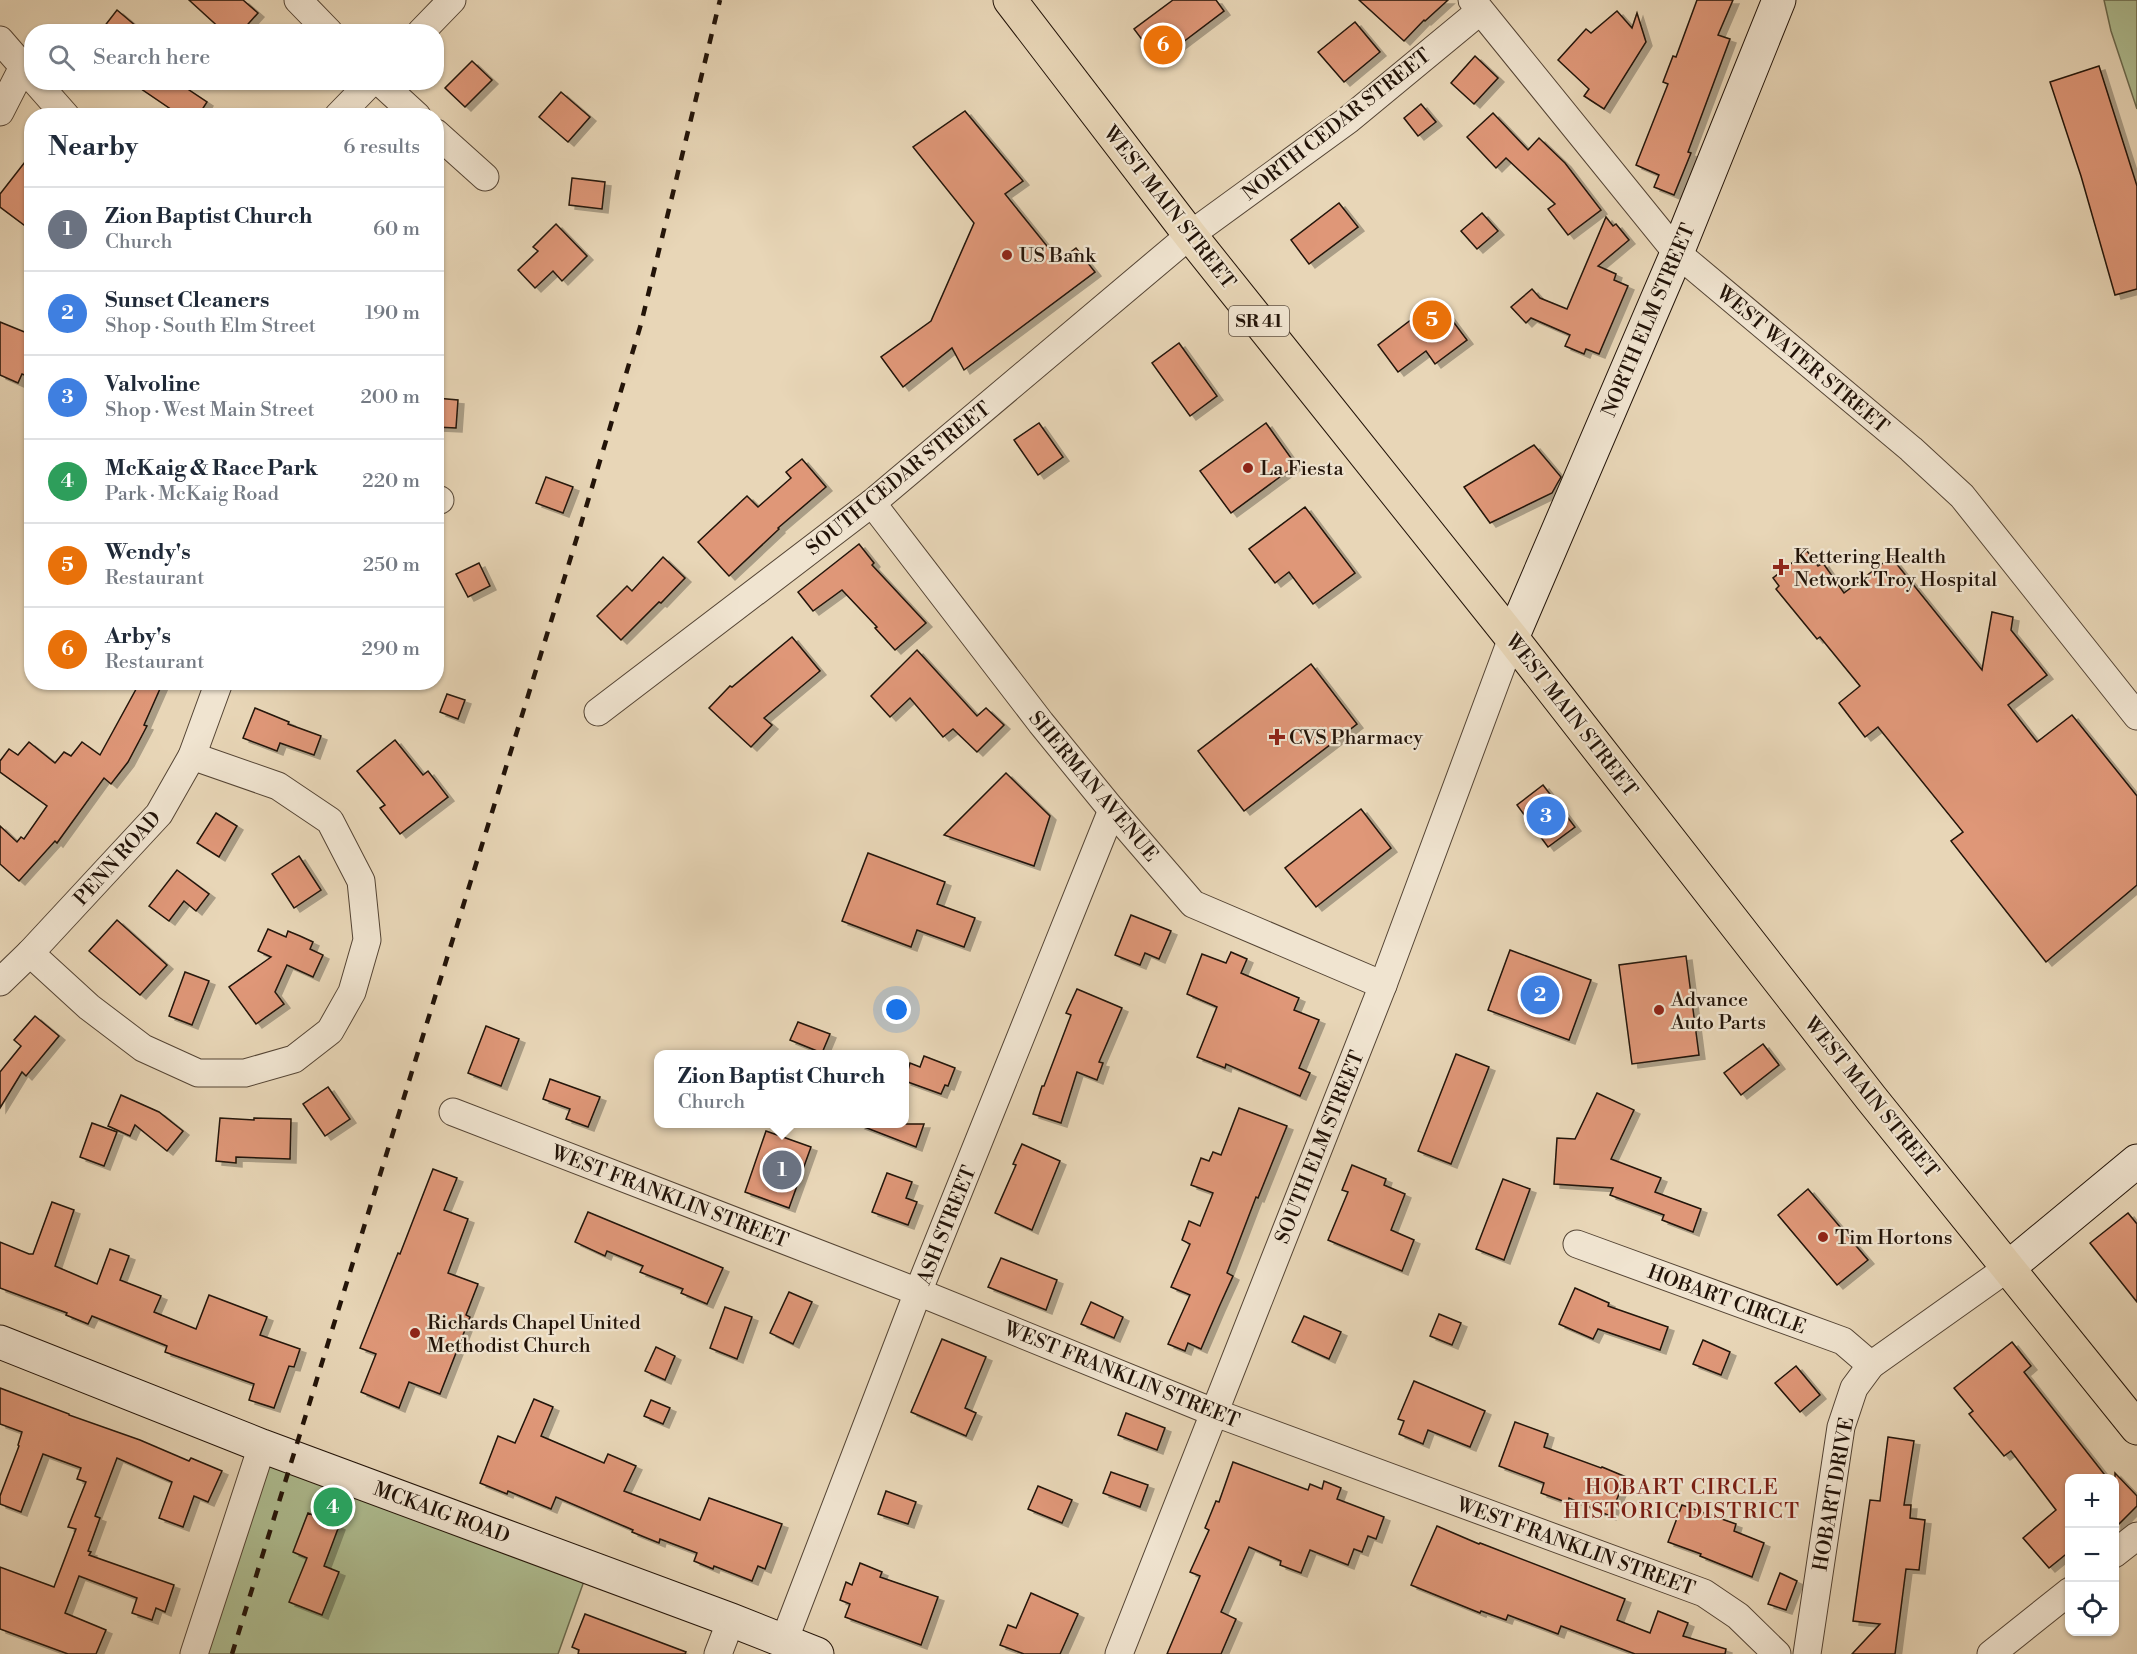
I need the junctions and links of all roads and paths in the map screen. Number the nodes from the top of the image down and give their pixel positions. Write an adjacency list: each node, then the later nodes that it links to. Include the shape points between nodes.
1 (298, 0): 6 (street)
2 (452, 0): 7 (street)
3 (1010, 0): 20 (main road, WEST MAIN STREET / SR 41)
4 (1779, 0): 21 (street, NORTH ELM STREET)
5 (1476, 5): 20 (street, NORTH CEDAR STREET, via 1348,120); 21 (street, WEST WATER STREET)
6 (321, 24)
7 (429, 24)
8 (0, 40): 9 (street)
9 (24, 69)
10 (24, 83): 17 (street)
11 (43, 90): 14 (street)
12 (363, 90): 15 (street)
13 (389, 90): 16 (street)
14 (59, 108)
15 (346, 108)
16 (408, 108)
17 (0, 112)
18 (444, 140): 19 (street)
19 (485, 177)
20 (1190, 235): 22 (street, SOUTH CEDAR STREET); 23 (main road, WEST MAIN STREET / SR 41)
21 (1677, 253): 23 (street, NORTH ELM STREET); 26 (street, WEST WATER STREET, via 1962,496)
22 (872, 503): 25 (street, SOUTH CEDAR STREET); 28 (street, SHERMAN AVENUE)
23 (1512, 638): 31 (street, SOUTH ELM STREET); 35 (main road, WEST MAIN STREET, via 1871,1098)
24 (216, 690): 27 (street, PENN ROAD)
25 (598, 712)
26 (2137, 716)
27 (192, 756): 29 (street, PENN ROAD, via 159,814); 29 (street, via 278,786 330,821 361,881 367,940 352,992 330,1030 294,1059 245,1073 198,1073 144,1048 89,1007)
28 (1112, 810): 31 (street, SHERMAN AVENUE, via 1193,904); 36 (street, ASH STREET)
29 (30, 953): 30 (street, PENN ROAD)
30 (0, 982)
31 (1383, 985): 39 (street, SOUTH ELM STREET)
32 (453, 1112): 36 (street, WEST FRANKLIN STREET)
33 (2137, 1161): 35 (street)
34 (1577, 1244): 38 (street, HOBART CIRCLE, via 1843,1341)
35 (2009, 1267): 38 (street, HOBART DRIVE); 40 (main road, WEST MAIN STREET)
36 (918, 1292): 39 (street, WEST FRANKLIN STREET); 46 (street, ASH STREET)
37 (0, 1342): 41 (street, MCKAIG ROAD)
38 (1872, 1365): 52 (street, HOBART DRIVE, via 1854,1388 1841,1427)
39 (1213, 1412): 50 (street, SOUTH ELM STREET); 51 (street, WEST FRANKLIN STREET, via 1704,1593 1738,1616)
40 (2137, 1428)
41 (261, 1446): 45 (street, MCKAIG ROAD); 47 (street)
42 (2137, 1536): 43 (street)
43 (2119, 1551)
44 (2065, 1595): 53 (street)
45 (731, 1620): 46 (street, MCKAIG ROAD); 48 (street)
46 (784, 1641): 49 (street, MCKAIG ROAD)
47 (194, 1654)
48 (718, 1654)
49 (817, 1654)
50 (1119, 1654)
51 (1777, 1654)
52 (1807, 1654)
53 (1991, 1654)

